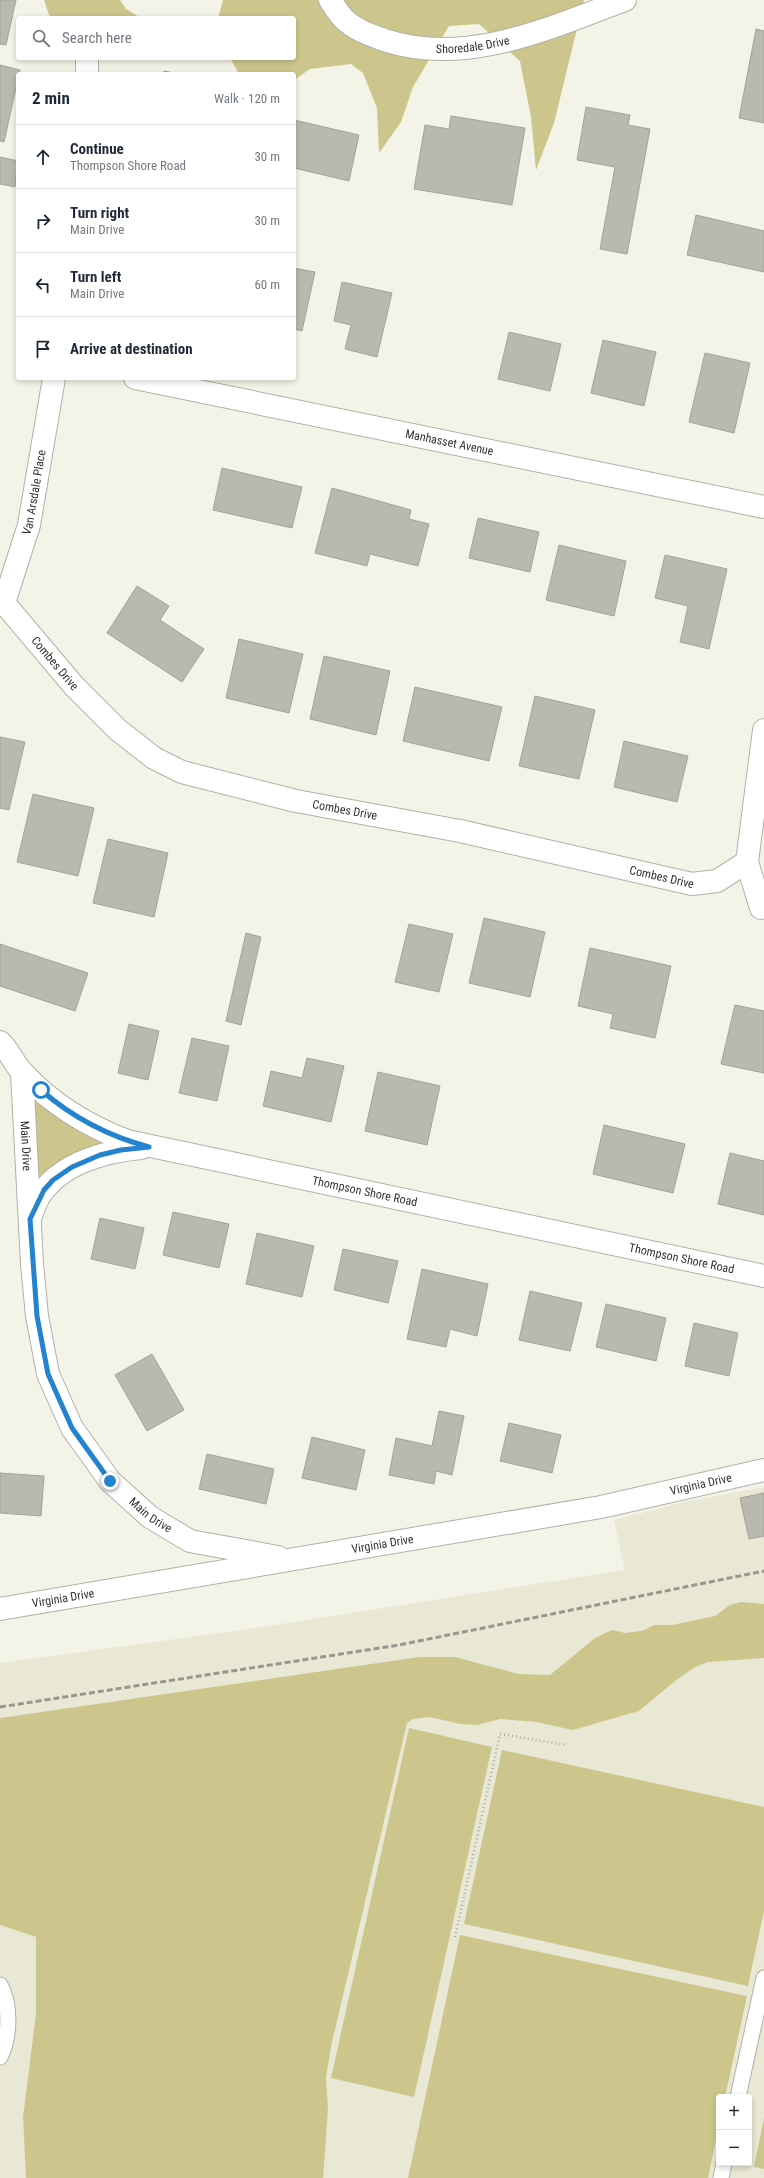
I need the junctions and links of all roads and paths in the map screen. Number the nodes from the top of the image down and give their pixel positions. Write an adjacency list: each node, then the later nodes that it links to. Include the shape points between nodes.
1 (330, 0): 2 (street, Shoredale Drive, via 344,20 368,34 401,45 454,49 499,44)
2 (625, 0)
3 (87, 60): 4 (street)
4 (87, 72)
5 (54, 380): 8 (street, Van Arsdale Place, via 29,525)
6 (145, 380): 7 (street, Manhasset Avenue)
7 (764, 507)
8 (2, 604): 10 (street, Combes Drive, via 74,686 118,730 154,758 182,772 296,801 460,831 692,884 717,881)
9 (764, 730): 10 (street)
10 (747, 862): 11 (street)
11 (761, 908)
12 (0, 1042): 13 (street, Thompson Shore Road, via 7,1048)
13 (22, 1073): 14 (street, Thompson Shore Road, via 60,1107 83,1121 106,1133); 15 (street, Main Drive)
14 (149, 1147): 15 (street, Main Drive, via 100,1155 72,1167 53,1180 44,1190); 16 (street, Thompson Shore Road)
15 (30, 1219): 18 (street, Main Drive, via 37,1316 48,1374 72,1428 110,1481 150,1517 190,1541 278,1557)
16 (764, 1276)
17 (764, 1470): 18 (street, Virginia Drive, via 601,1507)
18 (330, 1553): 19 (street, Virginia Drive)
19 (0, 1609)
20 (567, 1744): 21 (path, via 500,1734)
21 (455, 1937)
22 (764, 1978): 25 (lane)
23 (0, 1986): 24 (lane, via 8,2020)
24 (0, 2057)
25 (739, 2094)
26 (723, 2166): 27 (lane)
27 (721, 2178)

